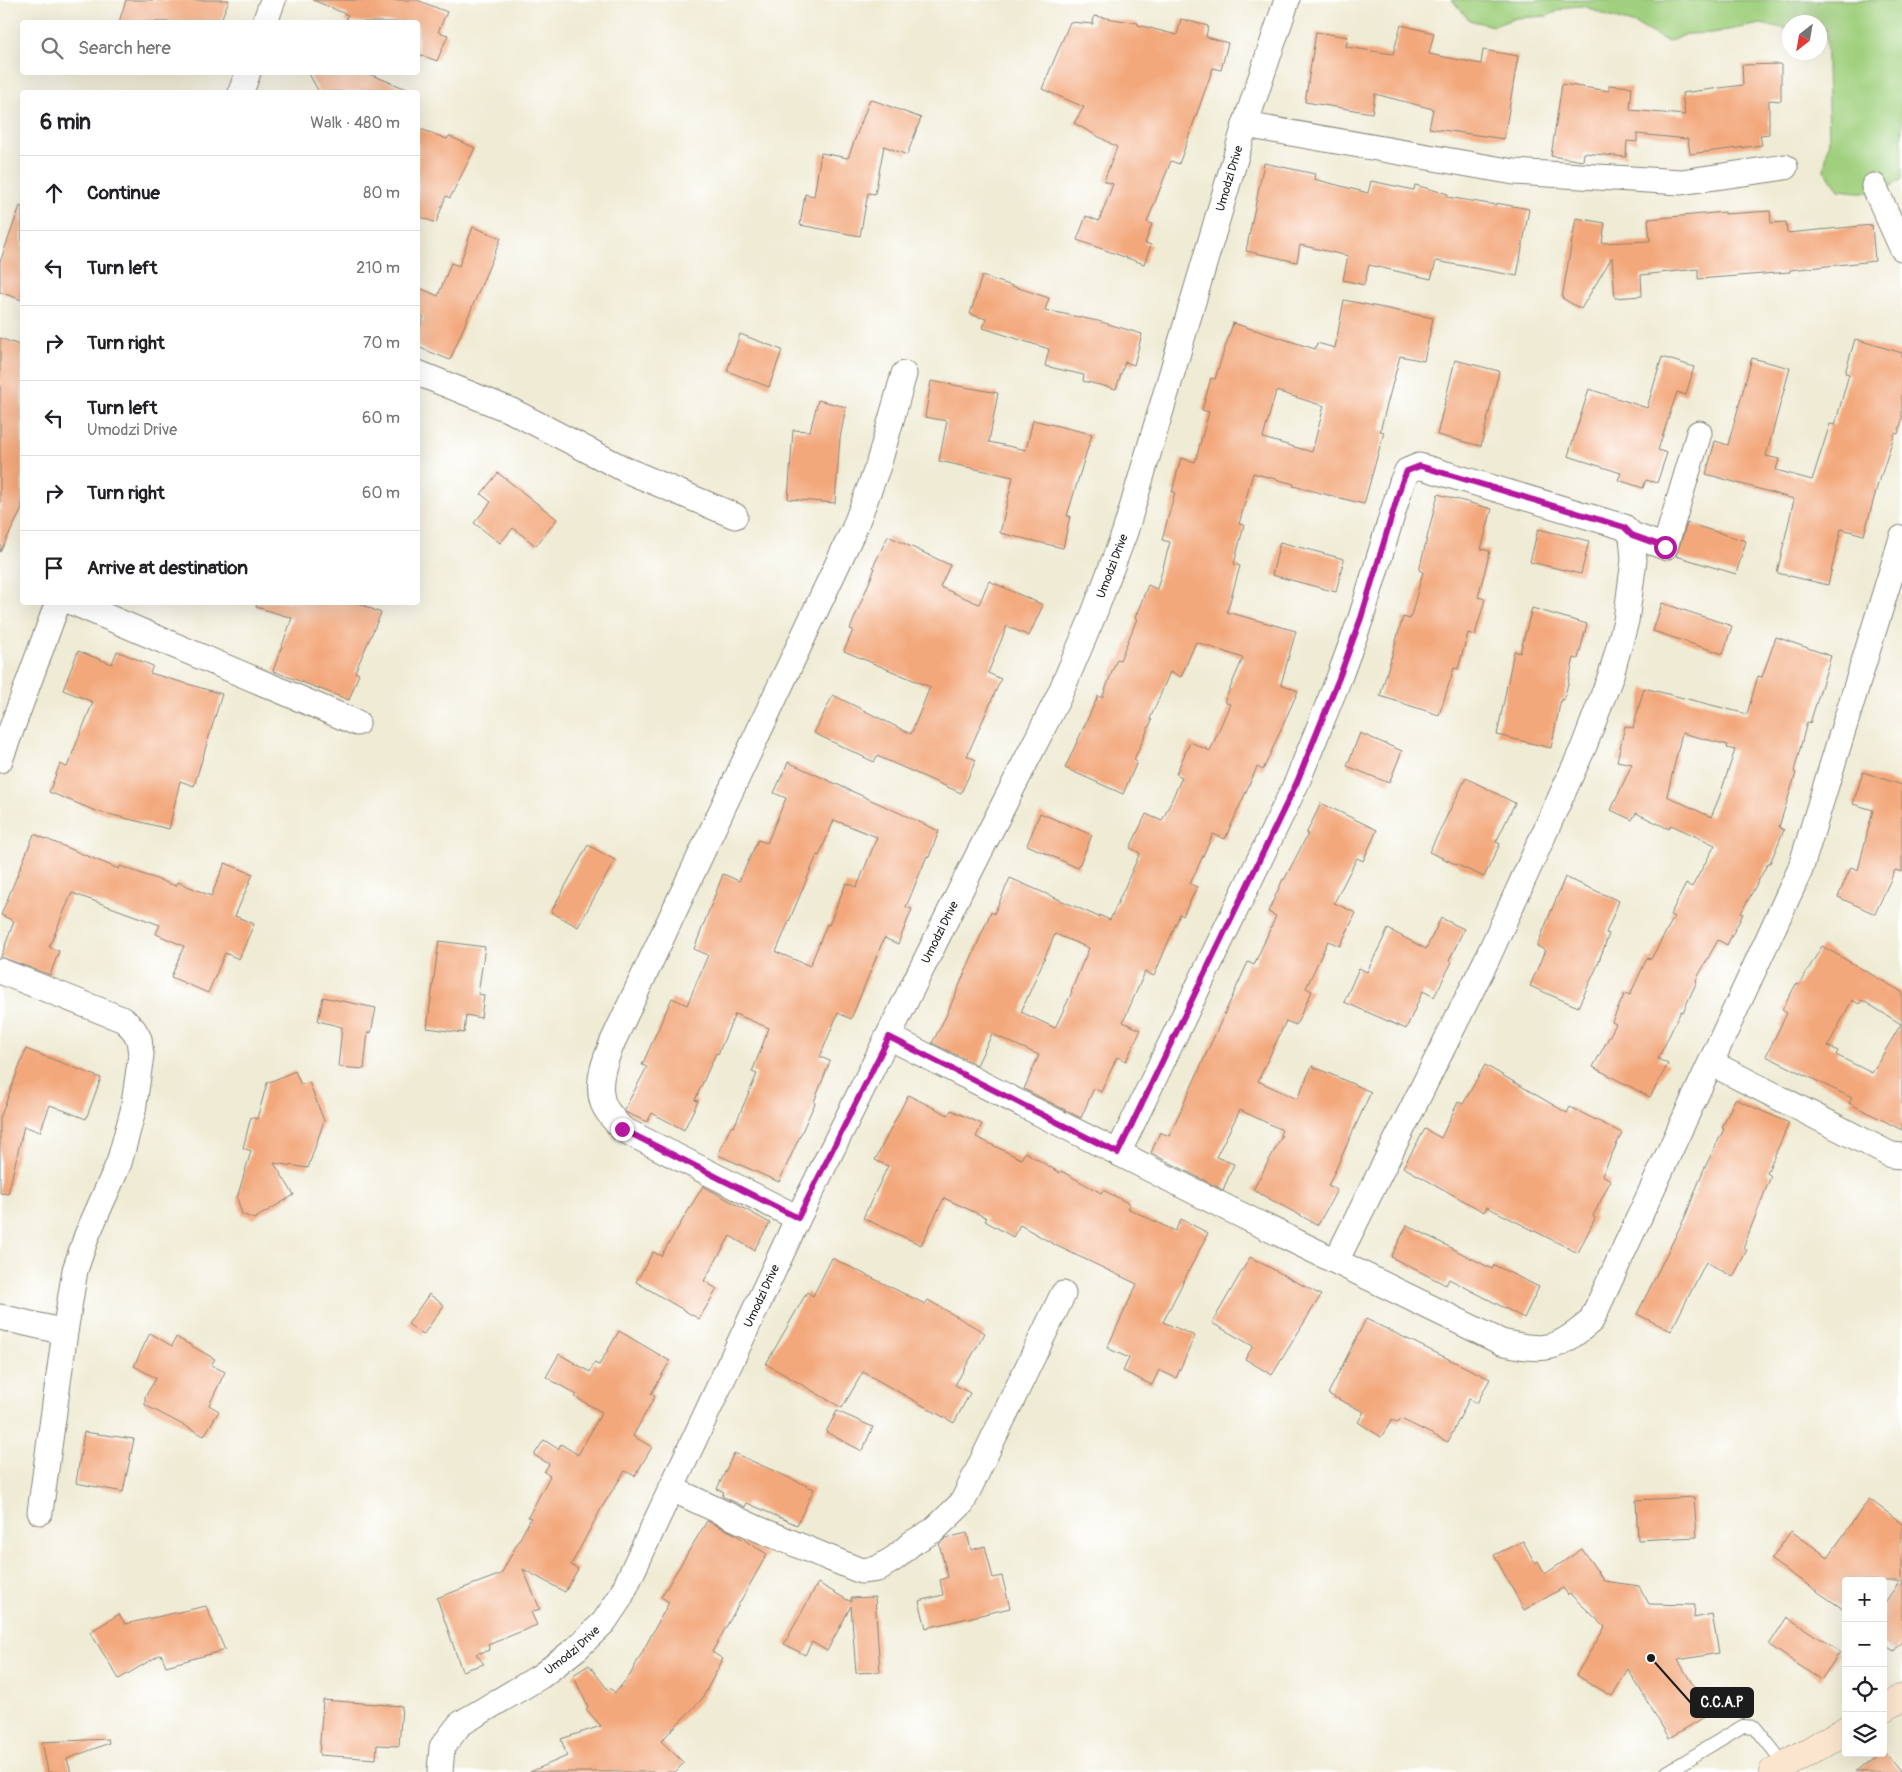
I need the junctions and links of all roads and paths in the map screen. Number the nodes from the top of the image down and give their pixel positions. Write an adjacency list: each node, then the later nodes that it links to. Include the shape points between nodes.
1 (273, 0): 3 (street)
2 (1287, 0): 6 (street, Umodzi Drive)
3 (266, 20)
4 (247, 75): 5 (street)
5 (242, 90)
6 (1245, 125): 7 (street, via 1514,172 1681,182); 21 (street, Umodzi Drive, via 1125,532 1093,616 1058,698)
7 (1785, 167)
8 (1874, 186): 9 (street)
9 (1902, 248)
10 (420, 374): 13 (street, via 512,411 626,470)
11 (904, 374): 25 (street, via 878,466 854,529 613,1041 603,1067 600,1088 603,1105 622,1129)
12 (1699, 433): 14 (street, via 1665,547)
13 (735, 516)
14 (1632, 535): 23 (street, via 1624,527 1420,466 1407,471 1361,618 1297,782); 26 (street, via 1634,560 1626,621 1584,746 1486,960)
15 (1902, 538): 22 (street, via 1800,870)
16 (57, 605): 19 (street)
17 (79, 605): 18 (street)
18 (357, 723)
19 (0, 760)
20 (0, 971): 29 (street, via 124,1020 139,1039 141,1055 133,1112 119,1163 87,1235 76,1270)
21 (889, 1037): 23 (street); 25 (street, Umodzi Drive)
22 (1711, 1064): 24 (street, via 1891,1155); 26 (street, via 1591,1321 1571,1338 1552,1347 1531,1349 1501,1342)
23 (1118, 1153): 26 (street)
24 (1902, 1156)
25 (798, 1218): 30 (street, Umodzi Drive)
26 (1336, 1261)
27 (1063, 1294): 30 (street, via 962,1503 934,1530 877,1569 861,1571)
28 (0, 1317): 29 (street)
29 (64, 1332): 31 (street)
30 (672, 1489): 36 (street, Umodzi Drive, via 620,1598 604,1622 540,1676 460,1724 442,1747)
31 (40, 1512)
32 (1902, 1698): 33 (street)
33 (1887, 1706)
34 (1842, 1732): 35 (street)
35 (1782, 1770): 37 (lane, via 1755,1727 1743,1726)
36 (440, 1772)
37 (1667, 1772)

